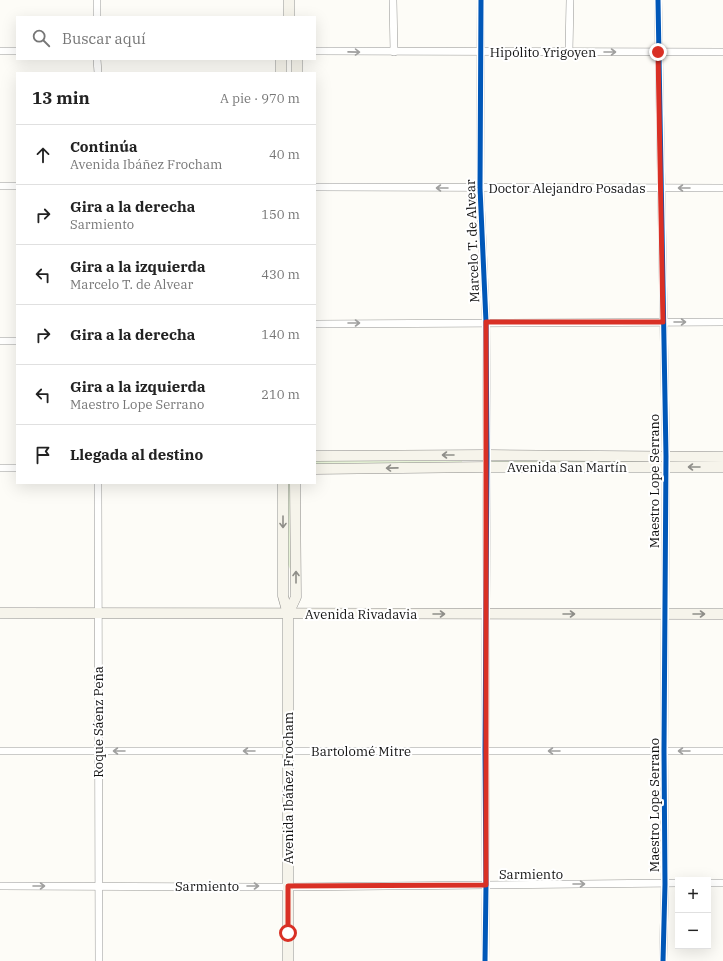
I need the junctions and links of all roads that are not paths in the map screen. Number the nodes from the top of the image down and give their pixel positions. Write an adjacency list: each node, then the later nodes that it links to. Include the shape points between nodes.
1 (97, 0): 7 (street)
2 (289, 0): 8 (main road)
3 (393, 0): 12 (street)
4 (481, 0): 13 (street, Marcelo T. de Alvear)
5 (570, 0): 14 (street)
6 (658, 0): 15 (street, Maestro Lope Serrano)
7 (97, 16)
8 (289, 16)
9 (0, 51): 10 (street)
10 (16, 51)
11 (316, 51): 12 (street, Hipólito Yrigoyen, one-way to 12)
12 (394, 52): 13 (street, Hipólito Yrigoyen)
13 (480, 52): 14 (street, Hipólito Yrigoyen); 26 (street, Marcelo T. de Alvear)
14 (569, 52): 15 (street, Hipólito Yrigoyen, one-way to 15)
15 (658, 52): 16 (street, Hipólito Yrigoyen); 27 (street, Maestro Lope Serrano)
16 (723, 52)
17 (98, 60): 20 (street)
18 (281, 60): 21 (main road)
19 (297, 60): 22 (main road)
20 (98, 72)
21 (281, 72)
22 (297, 72)
23 (0, 186): 24 (street)
24 (16, 186)
25 (316, 188): 26 (street, Doctor Alejandro Posadas, one-way to 25)
26 (480, 188): 27 (street, Doctor Alejandro Posadas); 29 (street, Marcelo T. de Alvear)
27 (661, 188): 28 (street, Doctor Alejandro Posadas, one-way to 27); 30 (street, Maestro Lope Serrano)
28 (723, 188)
29 (486, 322): 30 (street); 32 (street, one-way to 29); 35 (street, Marcelo T. de Alvear)
30 (663, 322): 31 (street, one-way to 31); 37 (street, Maestro Lope Serrano)
31 (723, 322)
32 (316, 324)
33 (0, 341): 34 (street)
34 (16, 341)
35 (487, 455): 36 (main road, Avenida San Martín, one-way to 36); 37 (main road, Avenida San Martín); 39 (street, Marcelo T. de Alvear)
36 (316, 456)
37 (666, 456): 38 (main road, Avenida San Martín); 40 (street, Maestro Lope Serrano)
38 (723, 457)
39 (486, 467): 40 (main road, Avenida San Martín); 44 (main road, Avenida San Martín, one-way to 44); 51 (street, Marcelo T. de Alvear)
40 (666, 467): 41 (main road, Avenida San Martín, one-way to 40); 52 (street, Maestro Lope Serrano)
41 (723, 467)
42 (0, 468): 43 (street)
43 (16, 468)
44 (316, 469)
45 (98, 484): 49 (street, Roque Sáenz Peña)
46 (283, 484): 50 (main road, Avenida Ibáñez Frocham, one-way to 50, via 283,596)
47 (295, 484): 50 (main road, Avenida Ibáñez Frocham, one-way to 47, via 296,596)
48 (0, 613): 49 (main road, Avenida Rivadavia)
49 (98, 614): 50 (main road, Avenida Rivadavia); 55 (street, Roque Sáenz Peña)
50 (288, 614): 51 (main road, Avenida Rivadavia, one-way to 51); 56 (main road, Avenida Ibáñez Frocham)
51 (486, 614): 52 (main road, Avenida Rivadavia, one-way to 52); 57 (street, Marcelo T. de Alvear)
52 (664, 614): 53 (main road, Avenida Rivadavia, one-way to 53); 58 (street, Maestro Lope Serrano)
53 (723, 614)
54 (0, 751): 55 (street, Bartolomé Mitre)
55 (98, 751): 56 (street, Bartolomé Mitre, one-way to 55); 66 (street, Roque Sáenz Peña)
56 (288, 751): 57 (street, Bartolomé Mitre); 67 (main road, Avenida Ibáñez Frocham)
57 (485, 751): 58 (street, Bartolomé Mitre, one-way to 57); 64 (street, Marcelo T. de Alvear)
58 (664, 751): 59 (street, Bartolomé Mitre, one-way to 58); 63 (street, Maestro Lope Serrano)
59 (723, 751)
60 (675, 883): 63 (street, Sarmiento)
61 (711, 883): 62 (street)
62 (723, 883)
63 (665, 884): 64 (street, Sarmiento, one-way to 63); 71 (street, Maestro Lope Serrano)
64 (486, 885): 67 (street, Sarmiento); 70 (street, Marcelo T. de Alvear)
65 (0, 886): 66 (street, Sarmiento, one-way to 66)
66 (98, 886): 67 (street, Sarmiento, one-way to 67); 68 (street, Roque Sáenz Peña)
67 (288, 886): 69 (main road, Avenida Ibáñez Frocham)
68 (99, 961)
69 (288, 961)
70 (485, 961)
71 (663, 961)

